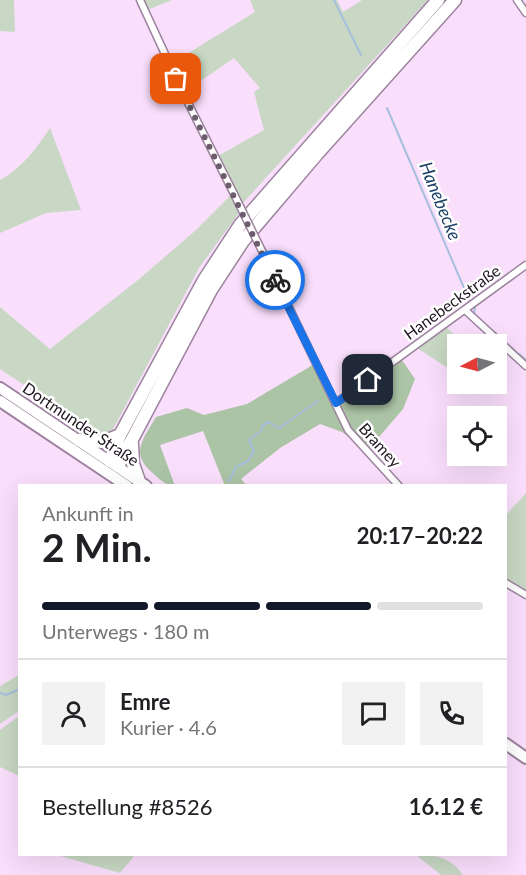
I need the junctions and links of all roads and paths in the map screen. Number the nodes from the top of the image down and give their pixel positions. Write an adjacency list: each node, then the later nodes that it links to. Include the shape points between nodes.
1 (140, 0): 11 (street, Bramey, bridge)
2 (438, 0): 12 (highway, via 240,225 204,280)
3 (455, 0): 14 (highway, via 243,241 207,298)
4 (517, 0): 5 (street)
5 (526, 14)
6 (526, 265): 7 (street, Hanebeckstraße)
7 (465, 310): 8 (street); 11 (street, Hanebeckstraße)
8 (526, 366)
9 (0, 388): 13 (main road, Dortmunder Straße)
10 (0, 401): 15 (main road, Dortmunder Straße)
11 (336, 403): 17 (street, Bramey, via 354,438)
12 (120, 435): 13 (highway, via 103,442); 15 (highway)
13 (79, 440): 15 (main road, Dortmunder Straße)
14 (133, 441): 15 (highway); 16 (highway, via 131,455)
15 (110, 468): 16 (main road, Dortmunder Straße)
16 (137, 484)
17 (397, 484)
18 (507, 584): 19 (street)
19 (526, 595)
20 (507, 745): 21 (main road)
21 (526, 759)

